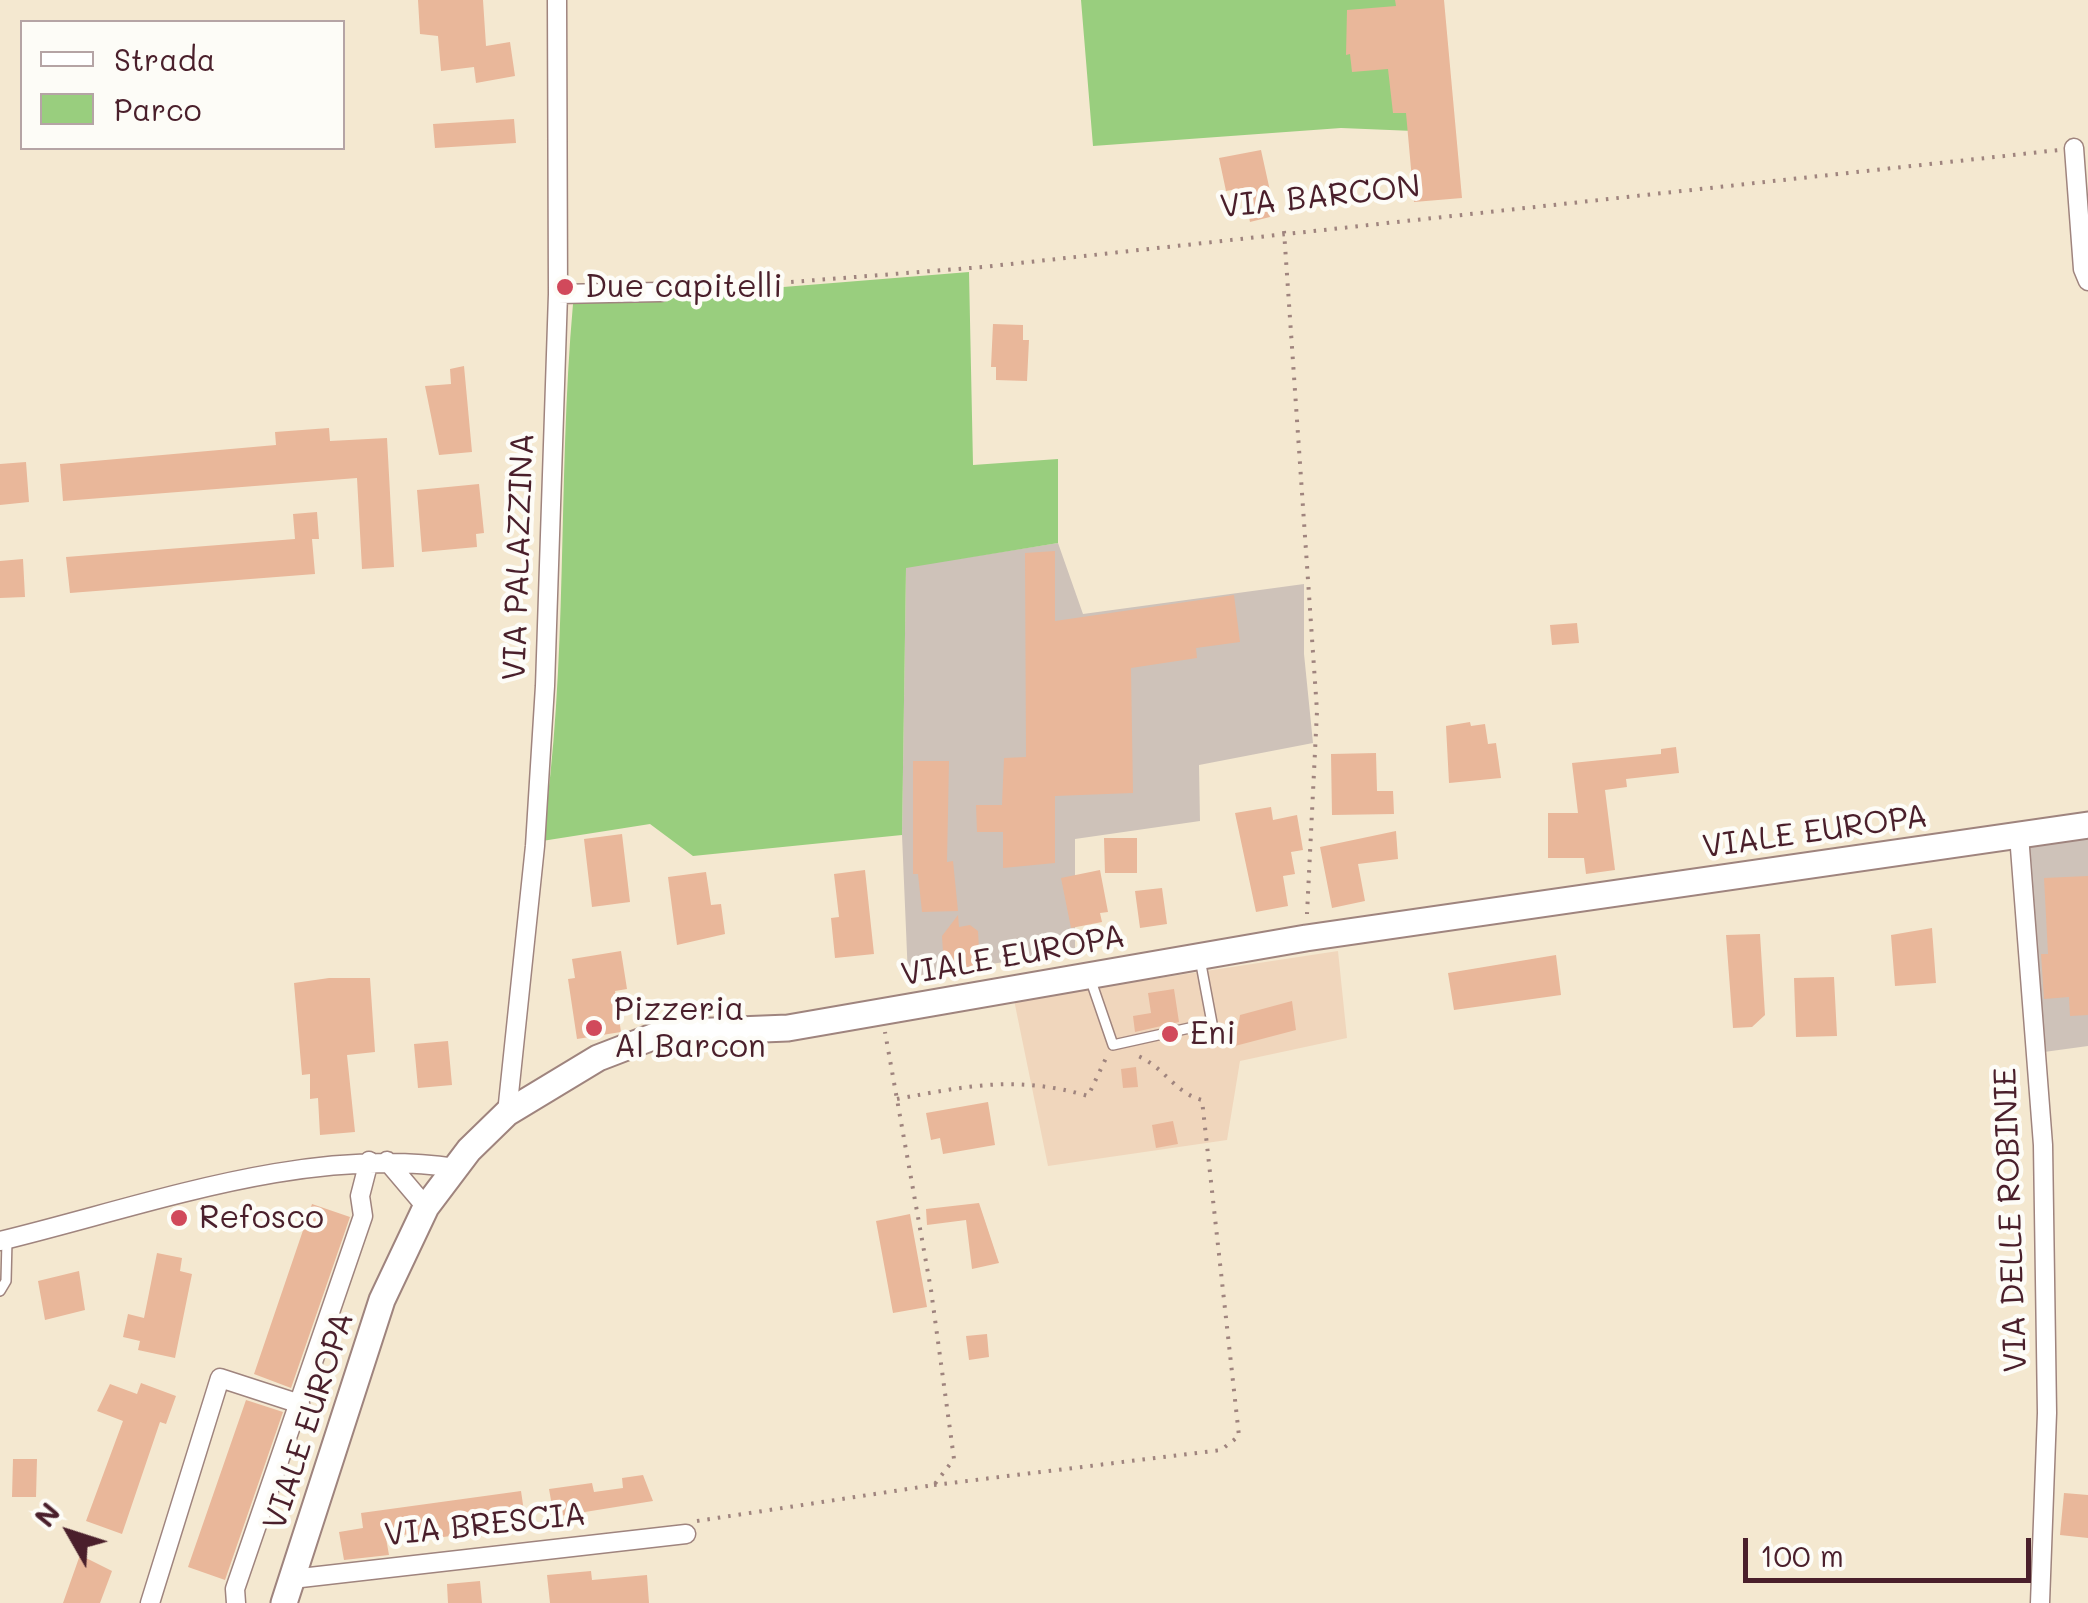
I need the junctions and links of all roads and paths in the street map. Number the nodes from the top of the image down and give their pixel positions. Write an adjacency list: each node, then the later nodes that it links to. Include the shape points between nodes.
1 (557, 0): 6 (street, VIA PALAZZINA)
2 (2074, 148): 3 (path, VIA BARCON); 4 (street)
3 (1284, 230): 5 (path, VIA BARCON, via 983,267); 9 (path, via 1318,711)
4 (2088, 281)
5 (661, 292): 6 (street)
6 (558, 294): 15 (street, VIA PALAZZINA, via 546,686)
7 (2088, 825): 8 (main road, VIALE EUROPA)
8 (2019, 835): 9 (main road, VIALE EUROPA); 27 (street, VIA DELLE ROBINIE, via 2043,1145 2047,1413)
9 (1306, 938): 10 (main road, VIALE EUROPA)
10 (1200, 956): 11 (main road, VIALE EUROPA); 13 (lane, via 1212,1023)
11 (1090, 978): 12 (main road, VIALE EUROPA); 13 (lane)
12 (881, 1013): 14 (path); 15 (main road, VIALE EUROPA, via 788,1028 663,1033 598,1058)
13 (1113, 1045): 14 (path, via 1088,1096 998,1081); 22 (path, via 1157,1064 1185,1096 1202,1100 1238,1436 1221,1450)
14 (896, 1099): 22 (path, via 954,1460)
15 (507, 1113): 17 (main road, VIALE EUROPA)
16 (378, 1161): 17 (street); 18 (street); 19 (street, via 289,1170); 21 (street, VIALE EUROPA, via 360,1196 364,1216)
17 (455, 1168): 18 (main road, VIALE EUROPA)
18 (426, 1206): 24 (main road, VIALE EUROPA, via 382,1300)
19 (4, 1240): 20 (lane, via 6,1282)
20 (0, 1292)
21 (300, 1404): 25 (street, via 220,1378); 26 (street, VIALE EUROPA, via 235,1589)
22 (934, 1484): 23 (path, via 700,1518)
23 (686, 1534): 24 (street, VIA BRESCIA)
24 (288, 1591)
25 (150, 1603)
26 (236, 1603)
27 (2040, 1603)

